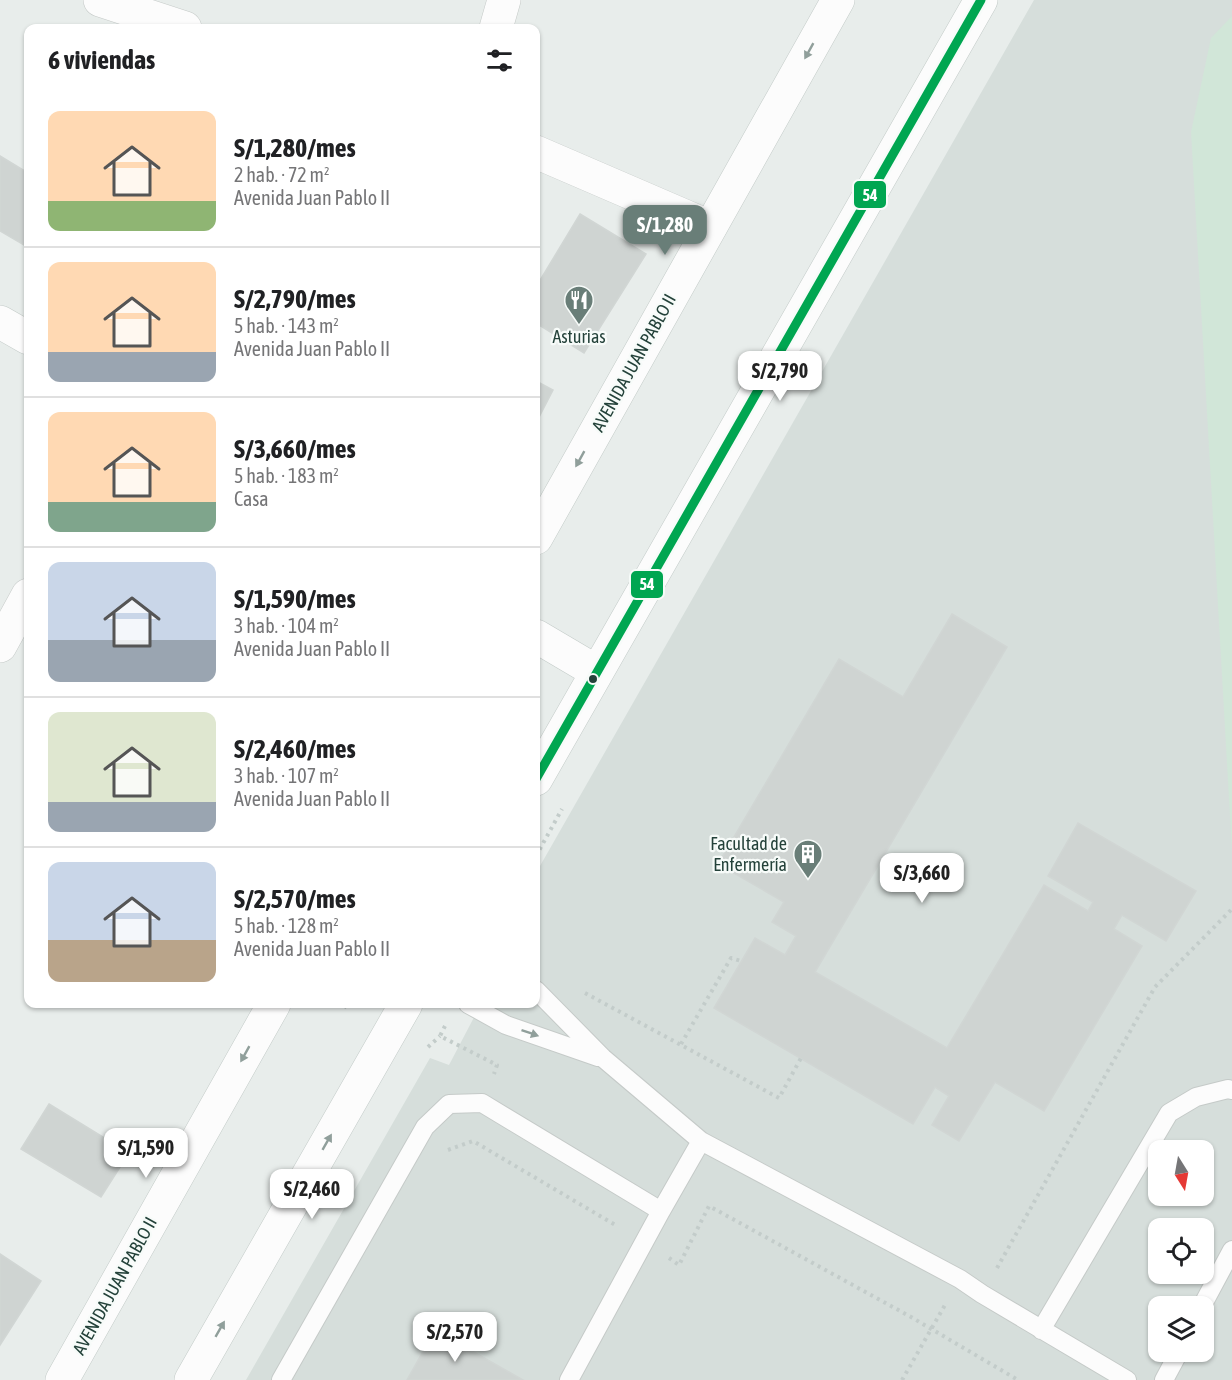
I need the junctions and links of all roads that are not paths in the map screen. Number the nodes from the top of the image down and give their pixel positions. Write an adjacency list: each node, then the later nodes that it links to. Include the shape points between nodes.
1 (100, 0): 5 (main road)
2 (504, 0): 6 (main road)
3 (838, 0): 8 (main road, AVENIDA JUAN PABLO II, one-way to 8)
4 (981, 0): 15 (main road)
5 (173, 24)
6 (497, 24)
7 (540, 154): 8 (main road)
8 (710, 227): 11 (main road, AVENIDA JUAN PABLO II, one-way to 11)
9 (0, 322): 10 (main road)
10 (24, 336)
11 (540, 531)
12 (24, 602): 14 (main road)
13 (540, 638): 15 (main road)
14 (0, 646)
15 (597, 672): 16 (main road)
16 (540, 772)
17 (540, 994): 21 (lane)
18 (272, 1008): 29 (main road, AVENIDA JUAN PABLO II, one-way to 29)
19 (404, 1008): 30 (main road, one-way to 19)
20 (476, 1008): 21 (lane, one-way to 21, via 506,1024)
21 (603, 1058): 23 (lane)
22 (1232, 1090): 27 (lane, via 1196,1097 1169,1113)
23 (701, 1141): 24 (lane); 27 (lane, via 960,1279)
24 (661, 1211): 31 (lane, via 482,1103 449,1104 426,1127); 32 (lane)
25 (1232, 1250): 26 (lane)
26 (1207, 1296)
27 (1041, 1330): 33 (lane)
28 (1174, 1362): 34 (lane)
29 (62, 1380)
30 (190, 1380)
31 (281, 1380)
32 (569, 1380)
33 (1127, 1380)
34 (1164, 1380)

